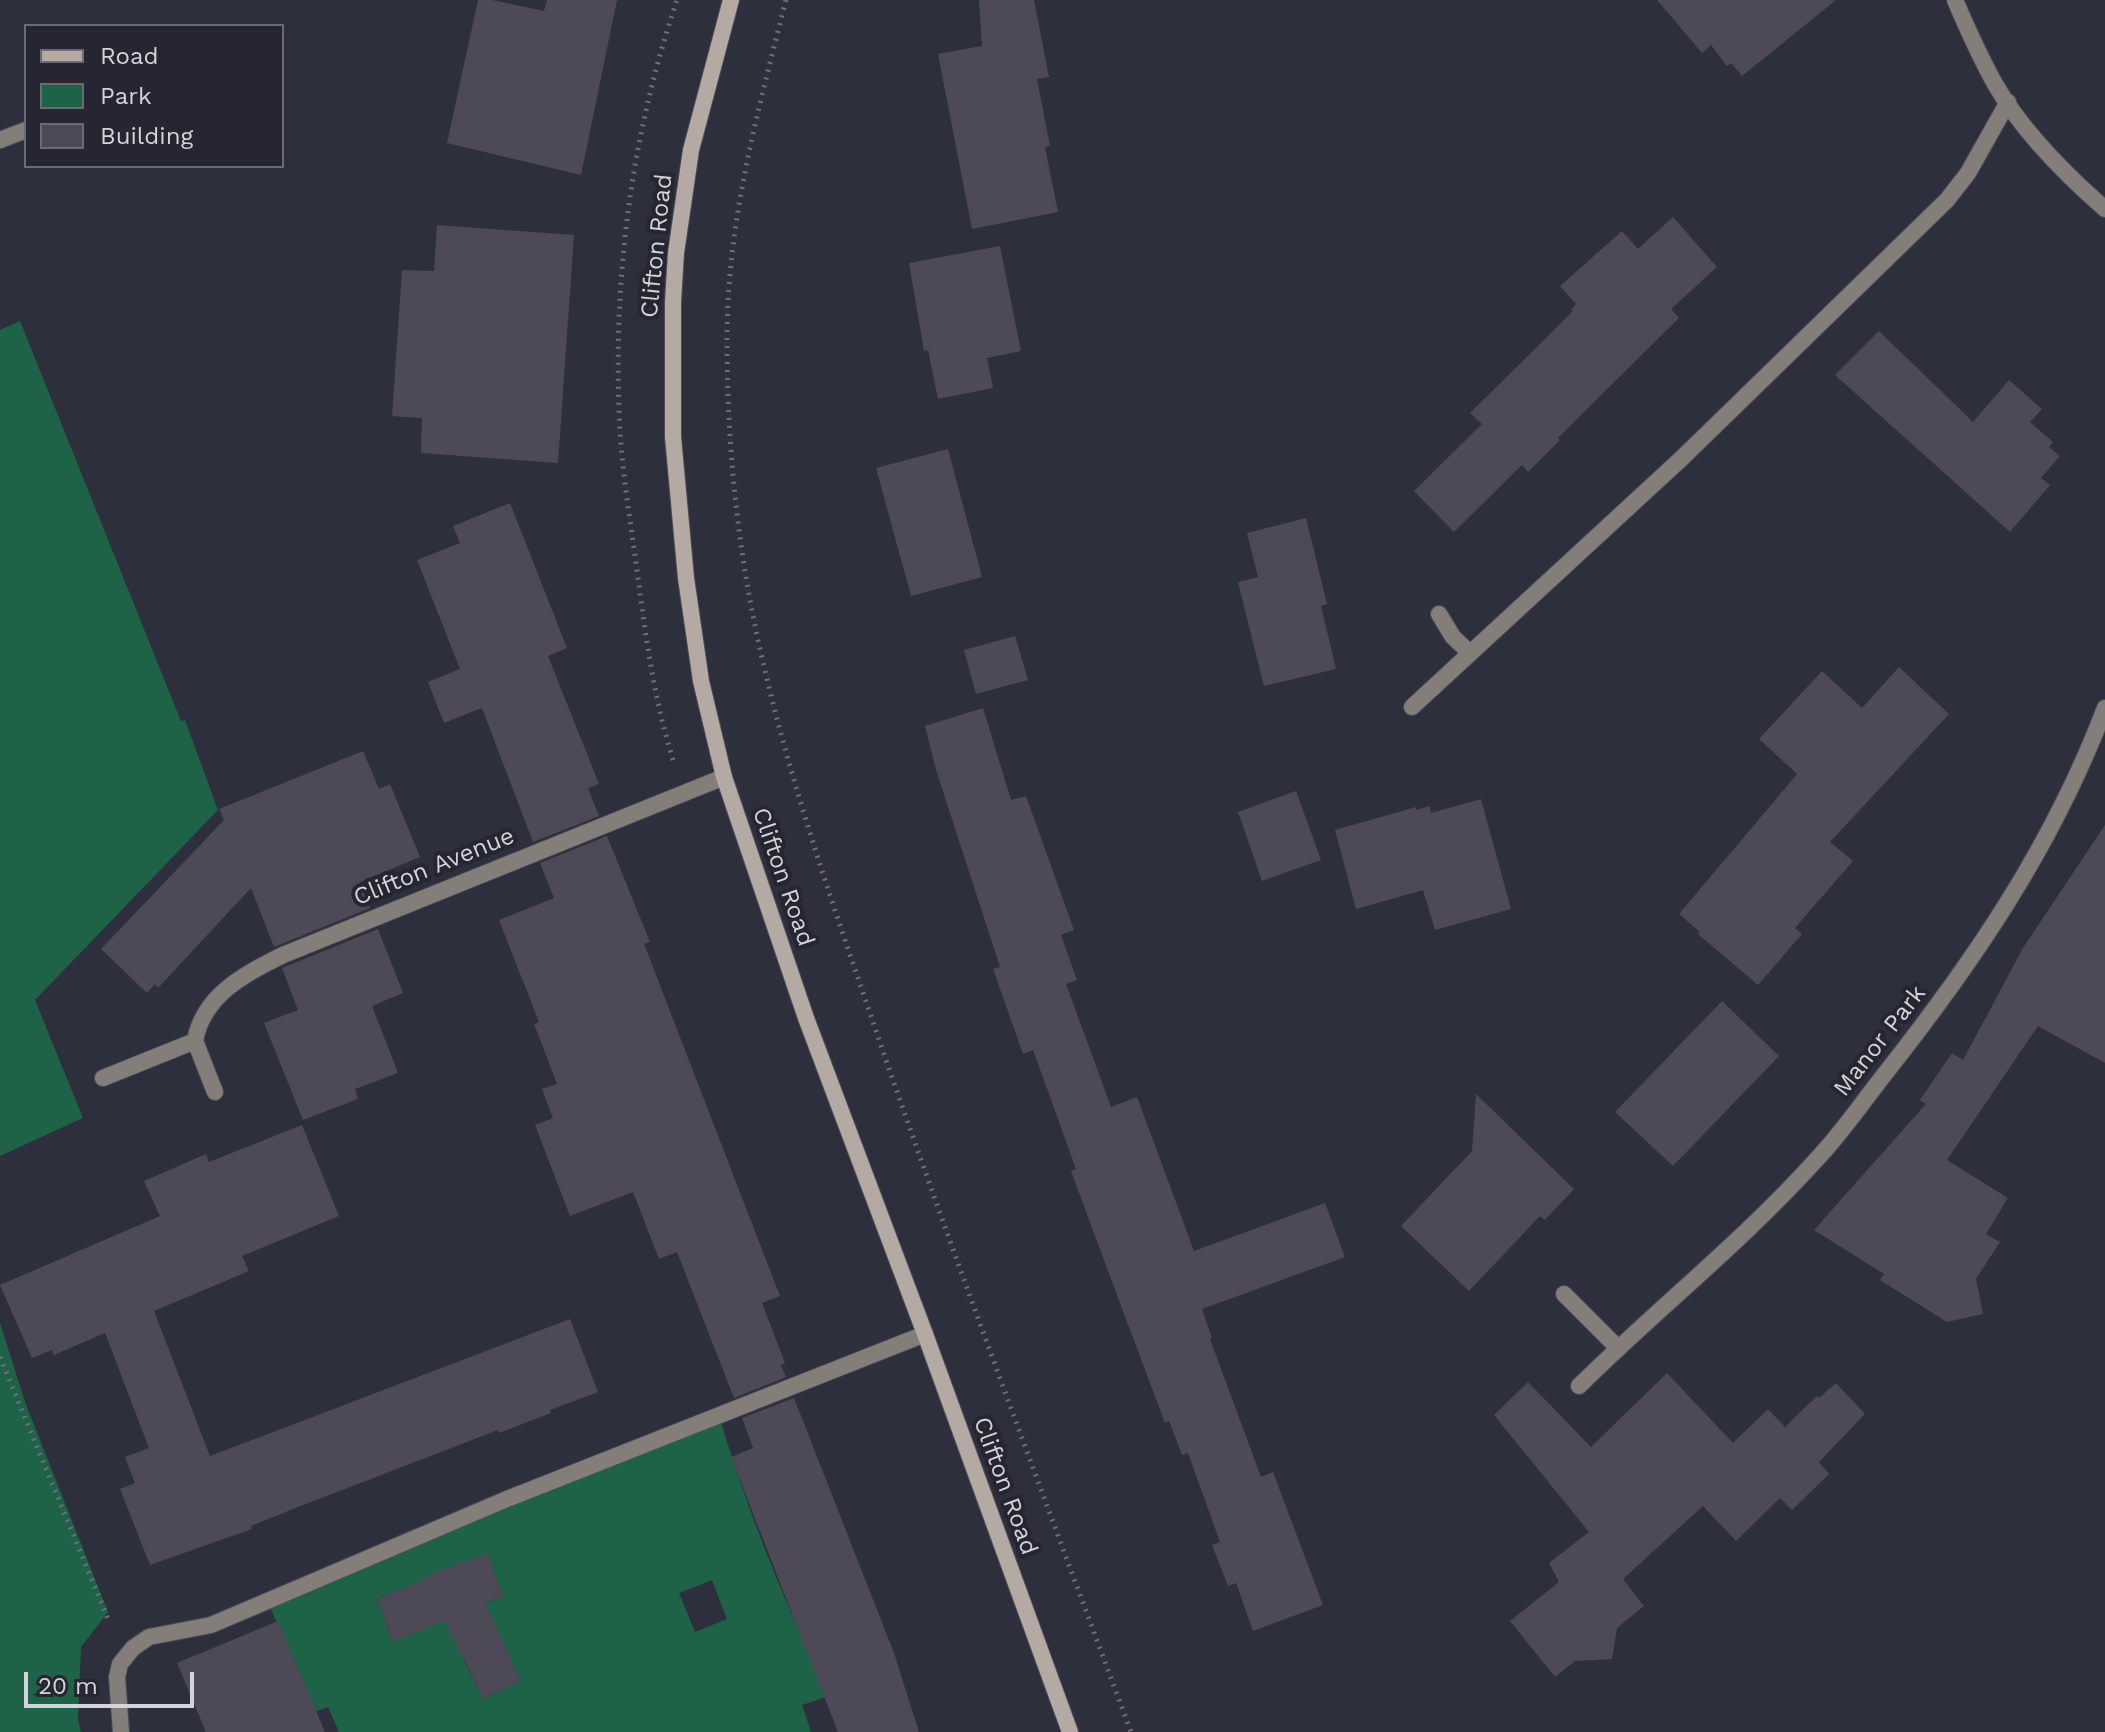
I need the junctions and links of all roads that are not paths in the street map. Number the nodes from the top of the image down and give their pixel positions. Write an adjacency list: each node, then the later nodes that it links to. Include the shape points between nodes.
1 (731, 0): 11 (street, Clifton Road, via 691,150 676,253 672,360 686,578 701,681)
2 (1955, 0): 3 (street)
3 (2008, 102): 6 (street, via 2050,155); 8 (street, via 1947,200 1682,458)
4 (24, 131): 5 (street)
5 (0, 140)
6 (2105, 209)
7 (1439, 614): 8 (street)
8 (1470, 653): 9 (street)
9 (1412, 707)
10 (2105, 708): 17 (street, Manor Park, via 2031,867 1932,1014 1818,1159)
11 (724, 777): 12 (street, Clifton Avenue, via 252,970 217,996 197,1025); 16 (street, Clifton Road, via 806,1018)
12 (195, 1041): 13 (street); 14 (street)
13 (103, 1078)
14 (215, 1092)
15 (1564, 1294): 17 (street)
16 (925, 1334): 19 (street, via 535,1488 211,1625 149,1637 124,1657 117,1677); 20 (street, Clifton Road)
17 (1618, 1348): 18 (street, Manor Park)
18 (1579, 1386)
19 (121, 1732)
20 (1070, 1732)

